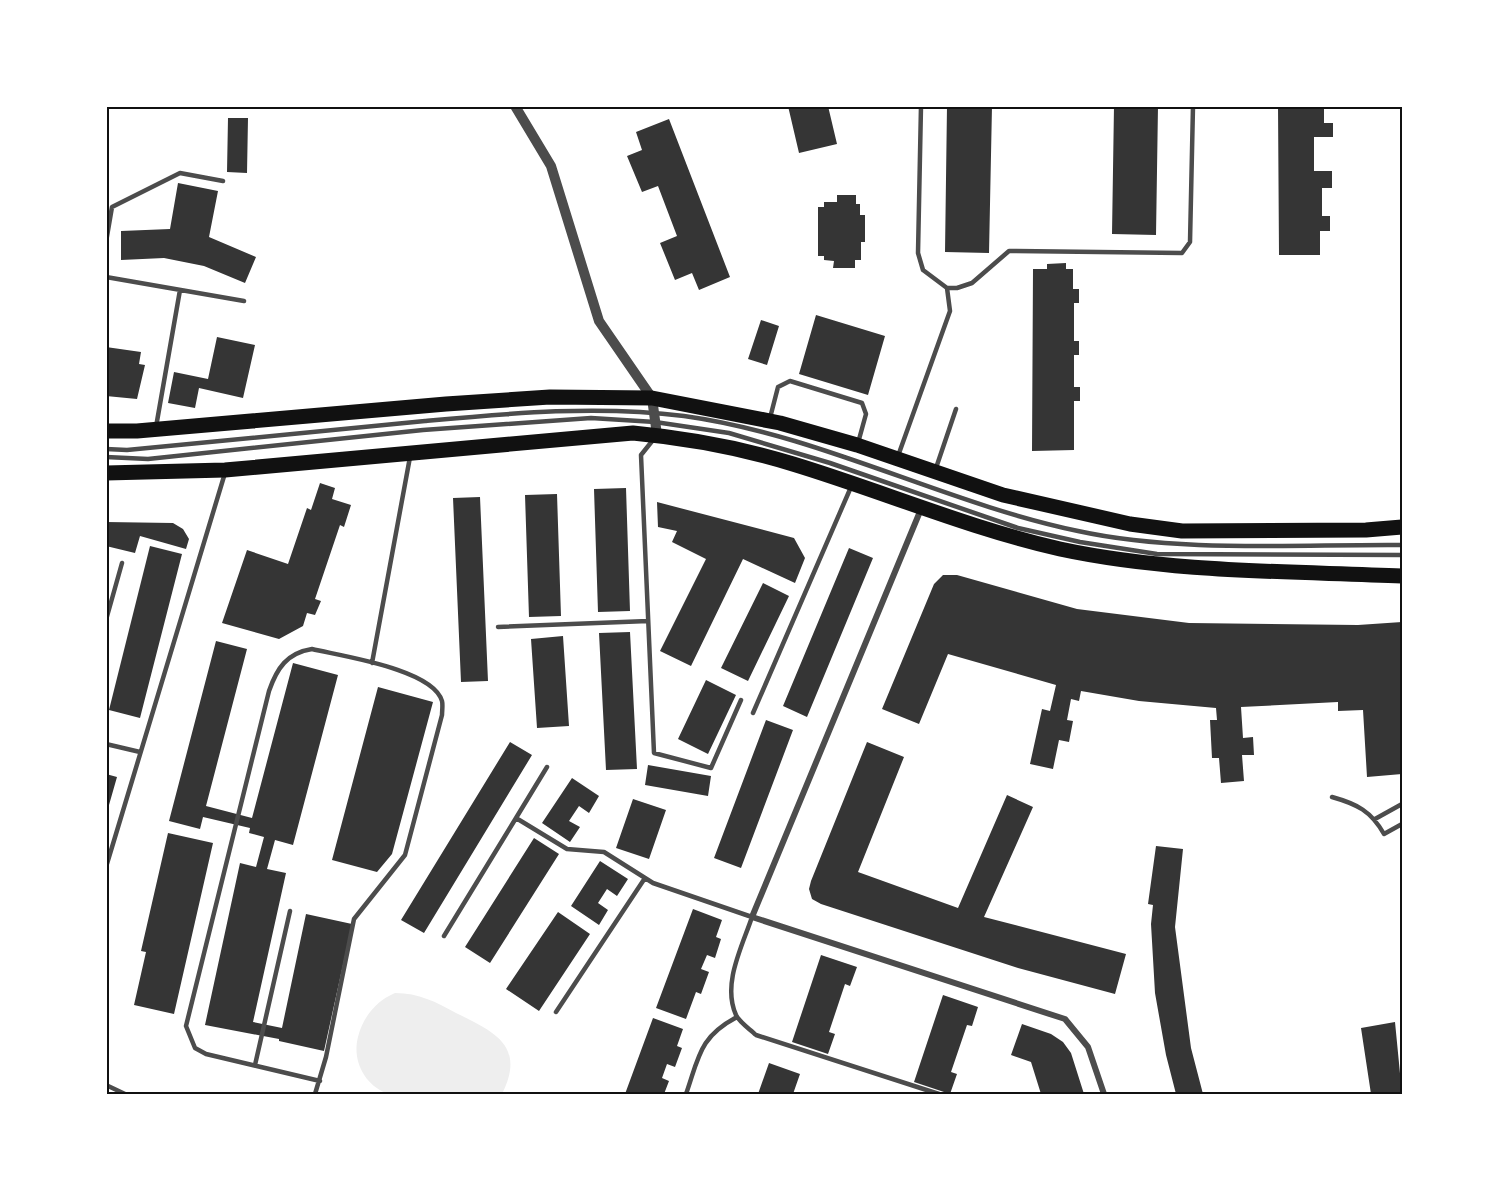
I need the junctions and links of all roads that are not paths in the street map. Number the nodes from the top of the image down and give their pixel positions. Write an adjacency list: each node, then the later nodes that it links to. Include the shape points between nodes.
1 (515, 106): 11 (street, via 551,166 598,321)
2 (921, 106): 7 (lane, via 918,253 923,270)
3 (1193, 106): 7 (lane, via 1190,242 1182,254 1010,251 972,283)
4 (223, 181): 5 (lane, via 180,173 112,207)
5 (106, 242)
6 (106, 277): 8 (lane)
7 (947, 288): 19 (lane, via 950,311)
8 (180, 290): 9 (lane); 13 (lane)
9 (244, 302)
10 (956, 409): 21 (lane)
11 (655, 417): 12 (main road); 13 (main road, via 550,397); 16 (lane, via 608,409 535,411); 17 (main road, via 606,434); 18 (lane, via 423,430 160,458); 23 (main road, via 696,441 792,464); 26 (lane, via 689,417 771,435 866,462 1042,522 1118,539 1246,545); 27 (lane, via 729,433 830,463 1018,528 1080,542 1157,554); 31 (lane, via 640,455)
12 (769, 421): 15 (main road); 15 (lane, via 778,387 790,381 862,403 866,414)
13 (155, 429): 14 (main road)
14 (106, 431)
15 (857, 445): 19 (main road)
16 (106, 449)
17 (411, 452): 20 (main road); 33 (lane)
18 (106, 457)
19 (897, 458): 21 (main road)
20 (225, 470): 22 (main road); 37 (lane)
21 (935, 471): 25 (main road, via 1003,495 1130,525 1182,531)
22 (106, 473)
23 (853, 485): 24 (main road); 35 (lane)
24 (921, 509): 29 (main road, via 1059,548 1121,559); 47 (street)
25 (1402, 527)
26 (1402, 545)
27 (1402, 555)
28 (122, 563): 30 (lane)
29 (1402, 576)
30 (106, 620)
31 (648, 621): 32 (lane); 34 (lane, via 654,753 711,768)
32 (498, 627)
33 (372, 663): 51 (lane, via 312,650 298,651 283,662 269,690 186,1026 195,1048); 52 (lane, via 402,669 435,691 442,700 442,715 405,855 354,919)
34 (741, 700)
35 (753, 713)
36 (106, 744): 37 (lane)
37 (140, 752): 44 (lane)
38 (547, 767): 41 (lane)
39 (1332, 797): 42 (lane, via 1359,805)
40 (1402, 804): 42 (lane)
41 (516, 818): 45 (lane, via 567,849 604,852); 48 (lane)
42 (1375, 819): 43 (lane, via 1384,834)
43 (1402, 824)
44 (106, 867)
45 (645, 878): 47 (lane); 49 (lane)
46 (290, 911): 51 (lane)
47 (752, 917): 50 (lane, via 733,973 730,995); 58 (street, via 1065,1019 1088,1047)
48 (444, 936)
49 (556, 1012)
50 (737, 1017): 56 (lane, via 718,1027 706,1040); 57 (lane, via 756,1035)
51 (255, 1065): 52 (lane)
52 (320, 1080): 55 (lane)
53 (106, 1085): 54 (lane)
54 (125, 1095)
55 (315, 1095)
56 (686, 1095)
57 (939, 1095)
58 (1104, 1095)

